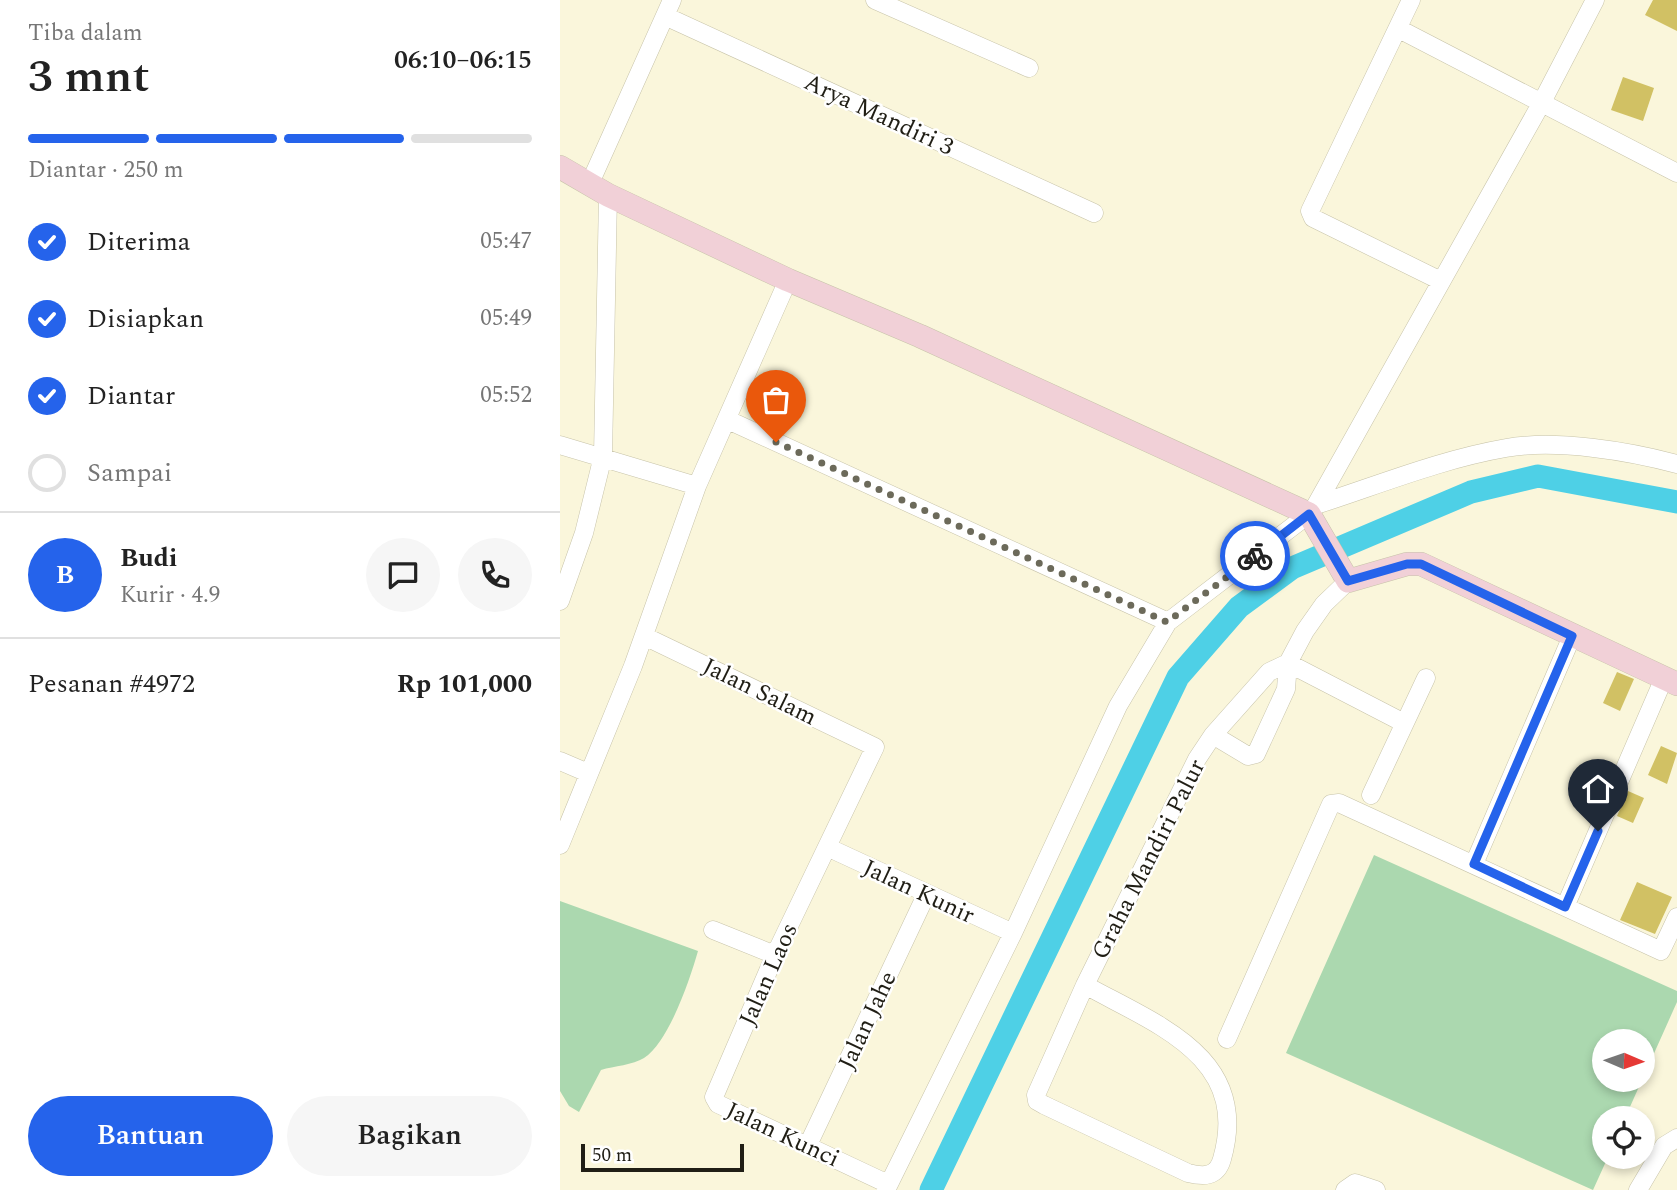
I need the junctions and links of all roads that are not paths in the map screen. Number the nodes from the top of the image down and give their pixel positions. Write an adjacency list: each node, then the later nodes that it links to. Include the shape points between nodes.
1 (875, 0): 6 (street)
2 (1411, 0): 5 (street)
3 (1595, 0): 7 (street)
4 (669, 4): 10 (street); 11 (street, Arya Mandiri 3)
5 (1399, 29): 7 (street); 13 (street, via 1310,211 1313,218)
6 (1029, 68)
7 (1542, 102): 9 (street); 13 (street)
8 (560, 167): 10 (street)
9 (1677, 173)
10 (599, 189): 12 (street); 16 (street)
11 (1094, 213)
12 (788, 279): 14 (street); 19 (street)
13 (1441, 281): 19 (street)
14 (728, 420): 18 (street); 22 (street)
15 (560, 445): 16 (street)
16 (603, 456): 18 (street); 21 (street, via 584,533)
17 (1677, 464): 19 (street, via 1588,449 1509,447 1457,459)
18 (698, 486): 23 (street)
19 (1313, 514): 20 (street); 22 (street)
20 (1345, 576): 24 (street, via 1421,564); 25 (street, Graha Mandiri Palur, via 1308,626)
21 (560, 601)
22 (1167, 622): 41 (street, via 1118,706)
23 (644, 636): 30 (street, Jalan Salam); 32 (street)
24 (1572, 636): 27 (street); 36 (street)
25 (1288, 663): 28 (street); 29 (street, Graha Mandiri Palur, via 1269,672); 29 (street, Graha Mandiri Palur, via 1286,689 1256,754 1248,756)
26 (1426, 678): 28 (street)
27 (1671, 681): 38 (street)
28 (1404, 723): 33 (street)
29 (1213, 735): 43 (street, Graha Mandiri Palur)
30 (875, 747): 35 (street, Jalan Laos)
31 (560, 761): 32 (street)
32 (588, 773): 34 (street)
33 (1371, 795)
34 (560, 845)
35 (827, 847): 37 (street, Jalan Kunir); 42 (street, Jalan Laos)
36 (1474, 864): 38 (street); 44 (street, via 1339,803 1331,804)
37 (926, 895): 41 (street, Jalan Kunir); 47 (street, Jalan Jahe)
38 (1565, 907): 39 (street, via 1661,951)
39 (1675, 925)
40 (713, 930): 42 (street)
41 (1013, 933): 48 (street)
42 (775, 955): 45 (street, Jalan Laos, via 715,1092)
43 (1085, 985): 43 (street, Graha Mandiri Palur, via 1037,1101 1188,1173 1208,1176 1215,1172 1221,1162 1227,1113 1218,1084 1200,1054 1174,1034)
44 (1227, 1039)
45 (716, 1101): 47 (street, Jalan Kunci)
46 (1677, 1138): 51 (street, via 1664,1146)
47 (808, 1145): 48 (street, Jalan Kunci)
48 (887, 1187)
49 (1345, 1190): 50 (street, via 1355,1183)
50 (1376, 1190)
51 (1639, 1190)

